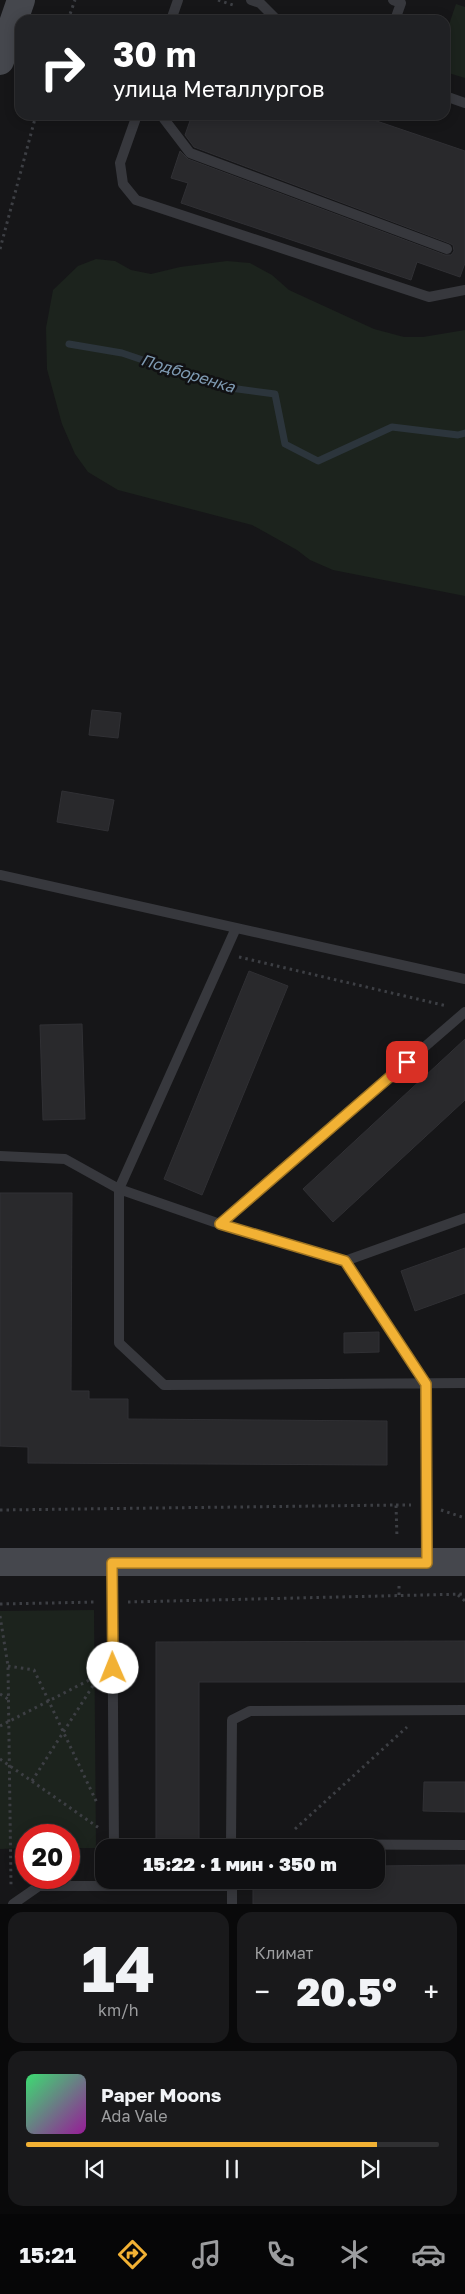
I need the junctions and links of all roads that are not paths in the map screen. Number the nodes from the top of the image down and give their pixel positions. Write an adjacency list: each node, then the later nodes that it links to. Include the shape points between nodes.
1 (21, 0): 5 (street)
2 (178, 0): 6 (lane)
3 (259, 1): 7 (lane)
4 (399, 1): 8 (lane)
5 (16, 15)
6 (172, 15)
7 (272, 15)
8 (396, 15)
9 (15, 17): 10 (street)
10 (0, 61)
11 (450, 98): 12 (lane)
12 (465, 103)
13 (135, 120): 16 (lane, via 120,163 123,184 136,200 429,297)
14 (165, 120): 15 (lane, via 190,153)
15 (447, 249)
16 (465, 290)
17 (0, 875): 18 (lane)
18 (236, 928): 19 (lane); 22 (lane)
19 (465, 979)
20 (460, 1010): 24 (lane)
21 (0, 1156): 22 (lane, via 65,1159)
22 (120, 1189): 24 (lane); 27 (lane, via 119,1343 164,1385)
23 (465, 1218): 25 (lane)
24 (220, 1224): 25 (lane)
25 (345, 1261): 27 (lane)
26 (465, 1383): 27 (lane)
27 (426, 1384): 31 (lane)
28 (0, 1562): 30 (street)
29 (465, 1562): 31 (street)
30 (112, 1563): 31 (street); 33 (lane)
31 (427, 1563)
32 (465, 1710): 34 (lane, via 250,1711 232,1720)
33 (114, 1839)
34 (231, 1839)
35 (385, 1845): 36 (lane)
36 (465, 1845)
37 (95, 1883): 39 (lane, via 38,1886)
38 (232, 1889): 40 (lane)
39 (12, 1899)
40 (232, 1904)

